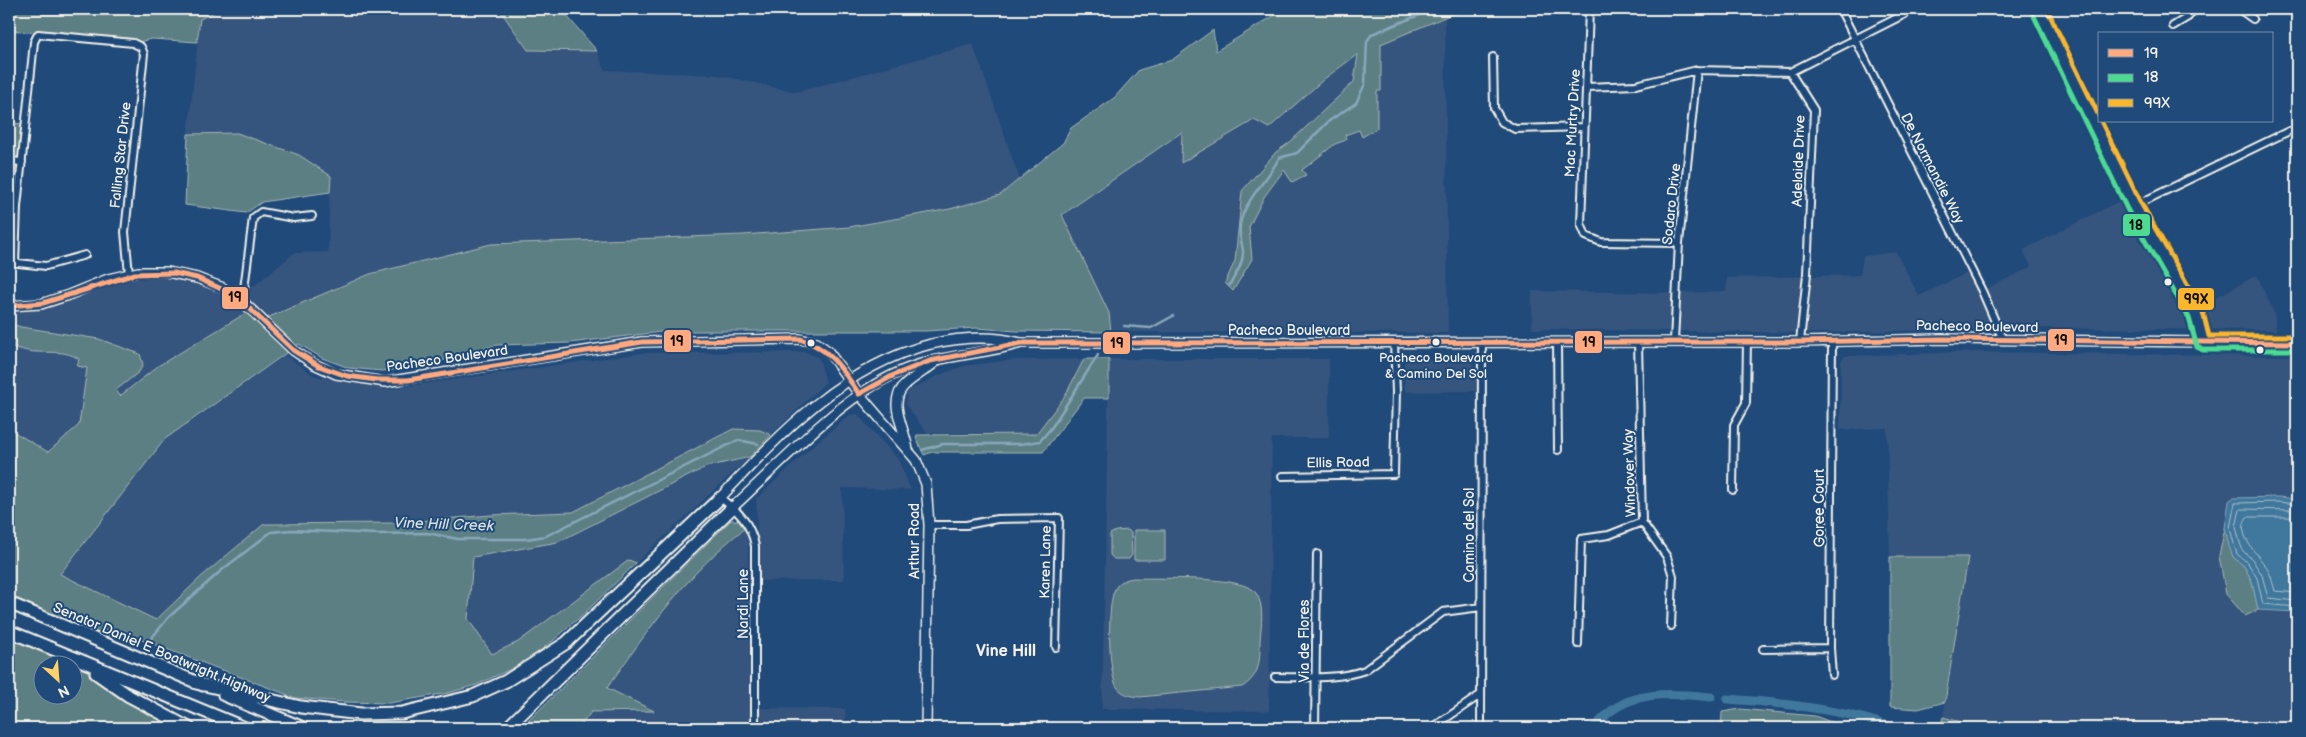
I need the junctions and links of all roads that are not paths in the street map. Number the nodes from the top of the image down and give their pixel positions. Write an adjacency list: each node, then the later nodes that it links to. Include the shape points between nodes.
1 (1589, 9): 13 (street, Mac Murtry Drive)
2 (1840, 9): 9 (street, De Normandie Way)
3 (2039, 9): 18 (main road)
4 (2194, 9): 8 (street)
5 (2239, 9): 7 (street)
6 (1905, 14): 9 (street)
7 (2253, 18)
8 (2173, 26)
9 (1854, 40): 12 (street); 26 (street, De Normandie Way, via 1982,291)
10 (1493, 57): 14 (street, via 1494,108 1502,122 1515,129)
11 (1697, 70): 12 (street); 13 (street, via 1636,85); 20 (street, Sodaro Drive)
12 (1790, 72): 33 (street, Adelaide Drive, via 1814,110 1807,274)
13 (1587, 86): 14 (street, Mac Murtry Drive)
14 (1583, 127): 20 (street, Mac Murtry Drive, via 1581,224 1586,236 1601,242)
15 (2289, 131): 18 (street)
16 (9, 161): 17 (street)
17 (22, 162): 22 (street); 23 (street, Falling Star Drive, via 34,42 38,34 132,43 141,47 144,54 124,232)
18 (2134, 206): 35 (main road, via 2196,315)
19 (312, 216): 24 (street, via 294,218 261,212 252,218 244,289)
20 (1679, 243): 27 (street, Sodaro Drive)
21 (85, 255): 22 (street, via 46,266)
22 (12, 263)
23 (129, 274): 24 (main road, Pacheco Boulevard, via 167,272 197,278); 25 (main road, Pacheco Boulevard, via 40,304)
24 (239, 298): 39 (main road, Pacheco Boulevard, via 293,350 314,364 336,374 385,382 642,342 700,339 800,339 817,343 828,351)
25 (9, 306)
26 (2003, 340): 28 (main road, Pacheco Boulevard); 35 (main road, Pacheco Boulevard)
27 (1674, 341): 31 (main road, Pacheco Boulevard); 32 (main road, Pacheco Boulevard)
28 (1832, 341): 33 (main road, Pacheco Boulevard); 56 (street, Goree Court)
29 (1482, 342): 30 (main road, Pacheco Boulevard); 34 (main road, Pacheco Boulevard); 51 (street, Camino del Sol)
30 (1557, 342): 31 (main road, Pacheco Boulevard); 42 (street)
31 (1638, 342): 47 (street, Windover Way)
32 (1747, 342): 33 (main road, Pacheco Boulevard); 44 (street, via 1746,403 1734,425)
33 (1800, 342)
34 (1394, 343): 37 (main road, Pacheco Boulevard); 43 (street, Ellis Road, via 1394,474)
35 (2203, 343): 36 (main road, Pacheco Boulevard)
36 (2297, 343)
37 (1021, 344): 38 (main road, Pacheco Boulevard); 39 (main road, Pacheco Boulevard, via 1004,338 947,340 914,348)
38 (939, 360): 40 (main road, Pacheco Boulevard, via 898,372); 41 (main road, via 897,394 896,403)
39 (849, 379): 40 (main road, Arthur Road); 45 (main road, Pacheco Boulevard, via 778,437)
40 (860, 394): 41 (main road, Arthur Road); 46 (main road, Pacheco Boulevard)
41 (908, 450): 48 (main road, Arthur Road, via 920,466 926,484)
42 (1558, 450)
43 (1282, 476)
44 (1733, 490)
45 (720, 498): 46 (street, Nardi Lane); 64 (highway, via 566,643 506,681 473,696 402,713 361,714 301,707)
46 (733, 507): 66 (street, Nardi Lane, via 748,525 755,546); 70 (highway)
47 (1642, 522): 52 (street, Windover Way, via 1667,557 1672,576); 54 (street, via 1609,535 1581,539)
48 (929, 525): 55 (street, Karen Lane, via 966,525 997,518 1059,518); 71 (main road, Arthur Road)
49 (1317, 554): 63 (street, Via de Flores)
50 (9, 603): 64 (highway, Senator Daniel E Boatwright Highway)
51 (1481, 607): 63 (street, via 1443,612 1365,670); 65 (street, Camino del Sol)
52 (1671, 626)
53 (9, 631): 58 (highway)
54 (1578, 644)
55 (1056, 648)
56 (1830, 648): 57 (street); 61 (street, Goree Court)
57 (1763, 649)
58 (61, 654)
59 (82, 663): 68 (highway)
60 (82, 665): 67 (highway, via 130,696)
61 (1832, 675)
62 (1275, 677): 63 (street)
63 (1317, 677): 72 (street, Via de Flores)
64 (196, 682): 69 (highway, Senator Daniel E Boatwright Highway)
65 (1480, 695): 73 (street); 74 (street, Camino del Sol)
66 (755, 723)
67 (189, 728)
68 (245, 728)
69 (303, 728)
70 (507, 728)
71 (926, 728)
72 (1315, 728)
73 (1432, 728)
74 (1481, 728)

